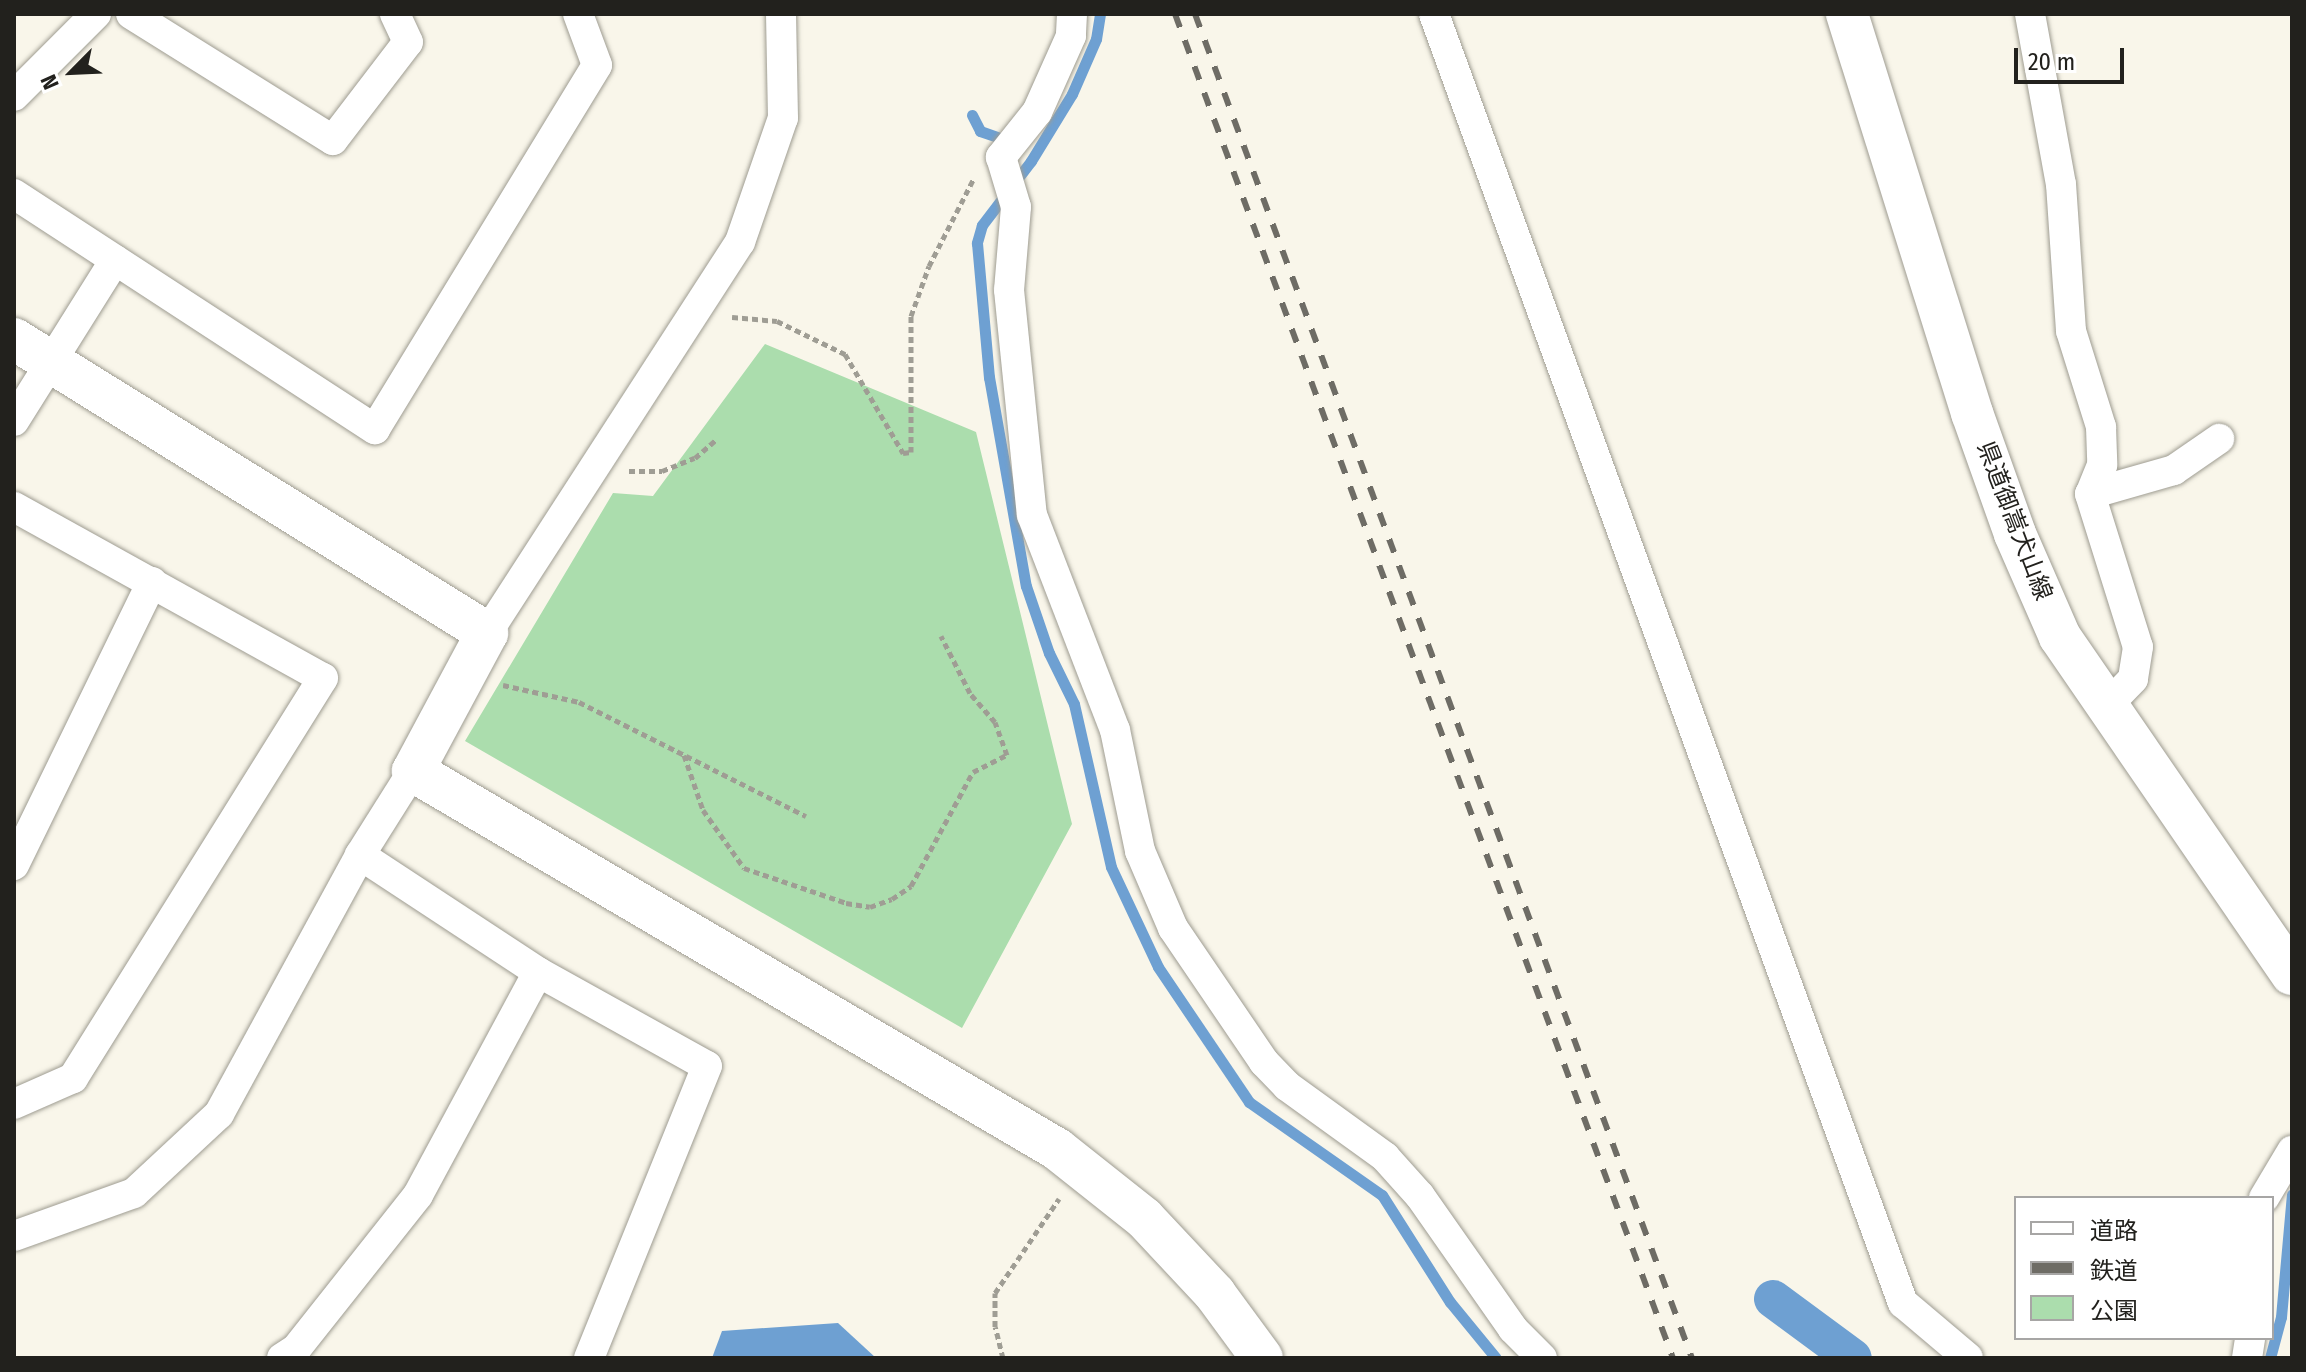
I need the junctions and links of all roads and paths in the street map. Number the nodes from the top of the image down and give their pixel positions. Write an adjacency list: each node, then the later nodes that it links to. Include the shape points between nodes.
1 (96, 14): 10 (street)
2 (131, 14): 3 (street, via 333,140 408,42)
3 (395, 14)
4 (578, 14): 13 (street, via 597,65 375,429)
5 (781, 14): 14 (street, via 783,118 740,242)
6 (1072, 14): 11 (street, via 1071,36 1037,112)
7 (1434, 14): 45 (street, via 1903,1303)
8 (1847, 14): 27 (street, 県道御嵩犬山線, via 2015,534 2060,637)
9 (2030, 14): 21 (street, via 2061,184 2071,331 2101,427 2102,465)
10 (14, 96)
11 (1001, 157): 14 (path, via 968,185 911,316 911,452 903,453 845,354 777,321); 44 (street, via 1016,207 1009,290 1032,515 1115,730 1140,851 1173,928 1264,1062 1287,1086 1385,1157 1420,1196 1513,1329)
12 (14, 194): 13 (street)
13 (115, 260): 16 (street)
14 (695, 313): 20 (street)
15 (14, 339): 16 (street)
16 (51, 361): 17 (street); 24 (street)
17 (14, 421)
18 (2219, 439): 21 (street, via 2174,470)
19 (716, 440): 20 (path, via 695,458 662,471 633,474)
20 (604, 457): 24 (street)
21 (2090, 494): 27 (street, via 2138,647 2133,679)
22 (14, 507): 23 (street)
23 (152, 582): 32 (street); 35 (street, via 323,678 73,1078)
24 (487, 633): 26 (street)
25 (941, 636): 28 (path, via 970,693 995,722 1007,755 973,772 911,886 892,899 870,907 846,903 744,868 703,810)
26 (465, 672): 28 (path, via 513,689 579,702); 29 (street)
27 (2109, 704): 34 (street, 県道御嵩犬山線)
28 (684, 755): 30 (path)
29 (413, 771): 31 (street); 37 (street, via 1057,1149)
30 (806, 816)
31 (360, 855): 33 (street); 39 (street, via 219,1114 134,1193)
32 (14, 865)
33 (538, 972): 40 (street, via 418,1195 296,1349); 41 (street, via 707,1066)
34 (2292, 974)
35 (14, 1104)
36 (2292, 1151): 38 (street)
37 (1080, 1168): 42 (path, via 995,1293 995,1327); 43 (street, via 1144,1218 1215,1294)
38 (2265, 1196)
39 (14, 1236)
40 (282, 1358)
41 (589, 1358)
42 (1003, 1358)
43 (1262, 1358)
44 (1542, 1358)
45 (1968, 1358)

